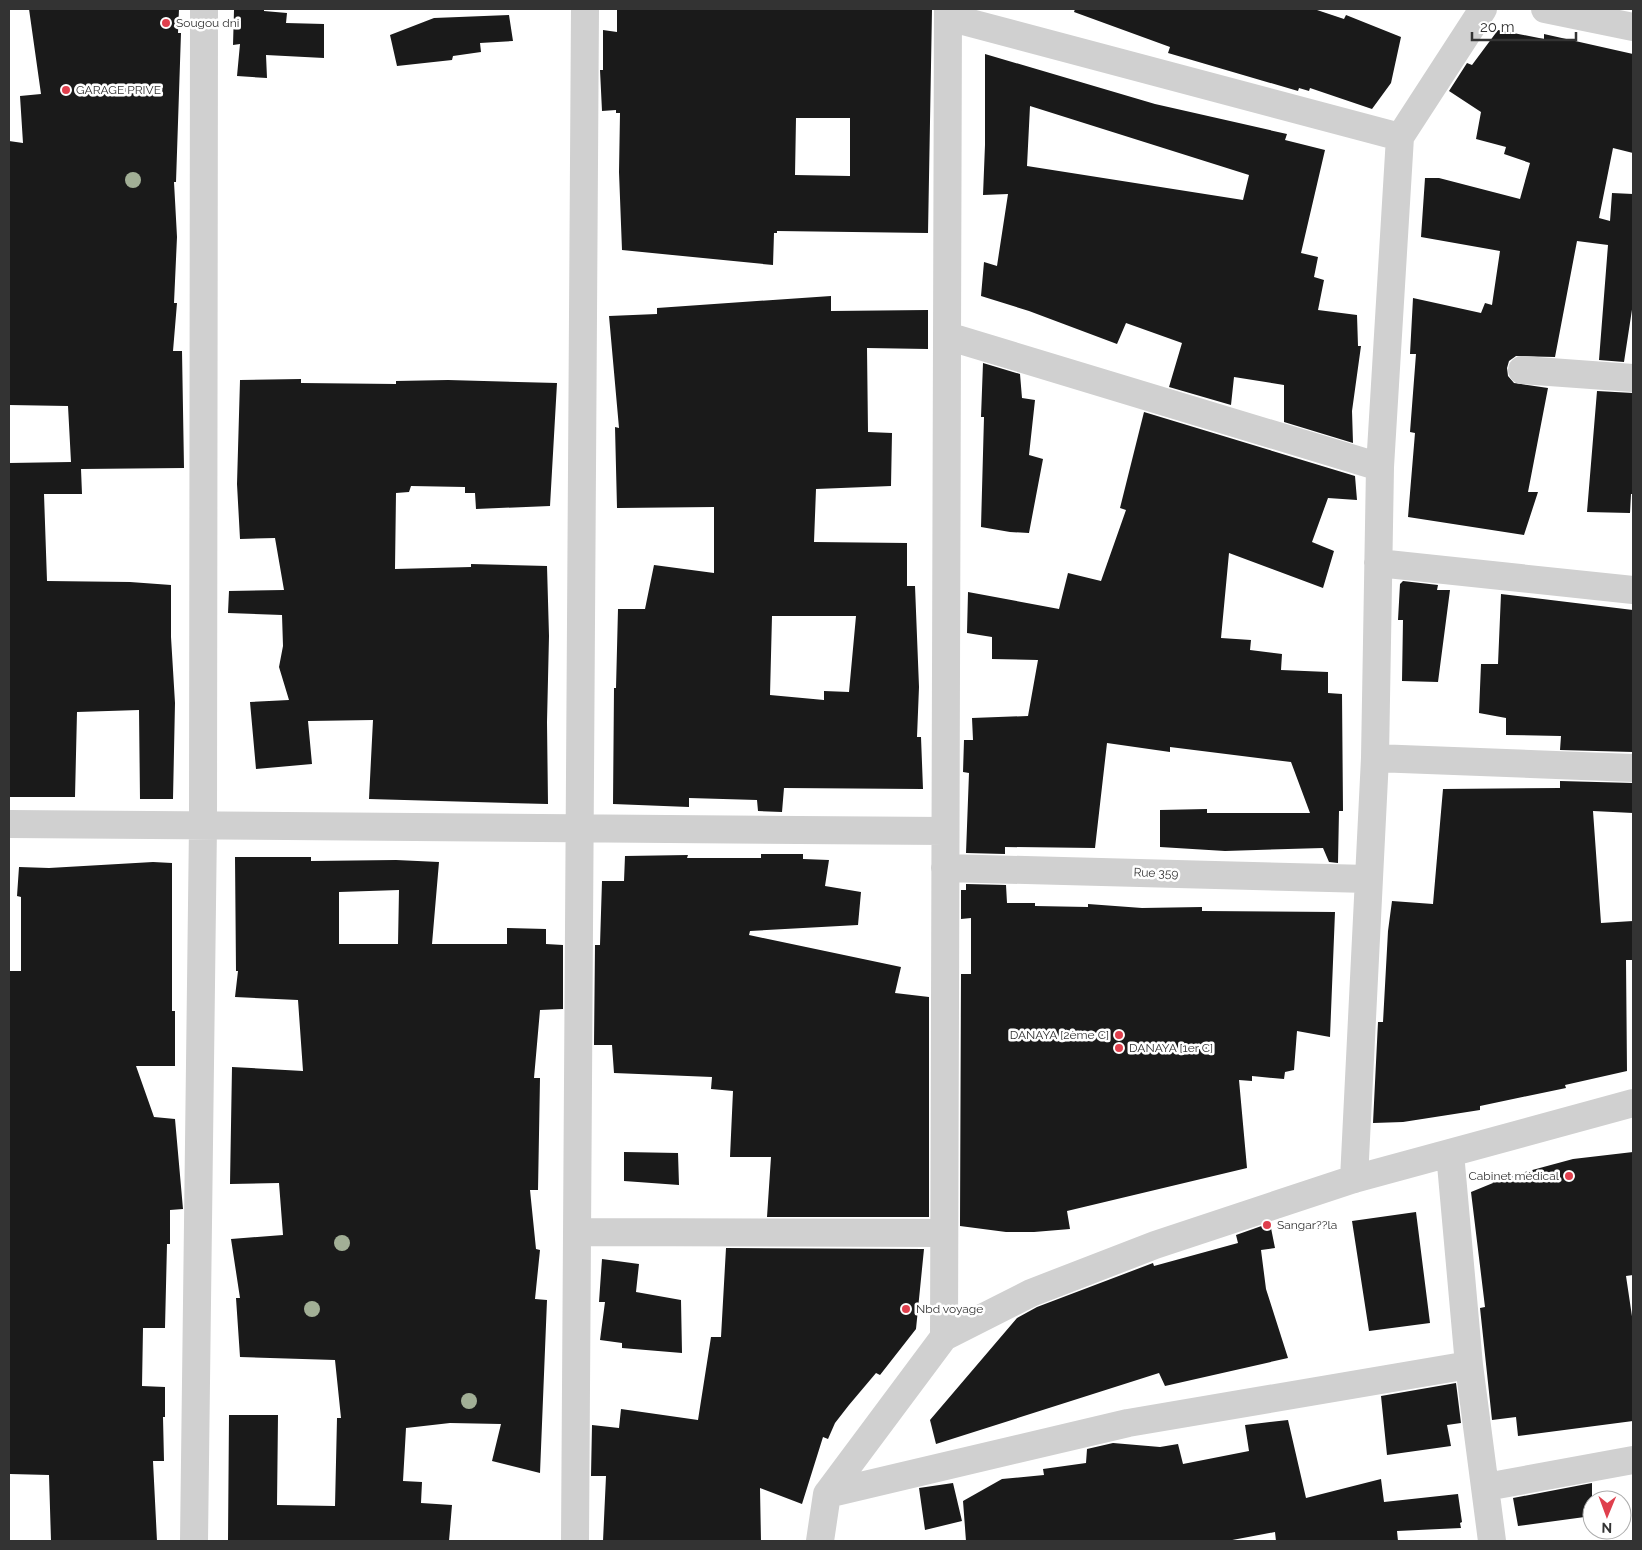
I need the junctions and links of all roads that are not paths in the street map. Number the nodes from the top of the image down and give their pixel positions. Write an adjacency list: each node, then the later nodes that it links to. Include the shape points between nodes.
1 (204, 9): 17 (street)
2 (585, 9): 18 (street)
3 (1483, 9): 7 (street)
4 (1545, 9): 6 (street)
5 (948, 13): 7 (street); 8 (street)
6 (1633, 27)
7 (1400, 138): 11 (street)
8 (947, 336): 11 (street); 19 (street)
9 (1522, 370): 10 (street)
10 (1633, 378)
11 (1380, 467): 12 (street)
12 (1378, 563): 13 (street); 14 (street)
13 (1633, 590)
14 (1375, 758): 15 (street); 21 (street)
15 (1633, 768)
16 (9, 824): 17 (street)
17 (203, 825): 18 (street); 32 (street)
18 (579, 827): 19 (street); 25 (street)
19 (946, 831): 20 (street)
20 (945, 868): 21 (street, Rue 359); 26 (street)
21 (1368, 879): 24 (street)
22 (1633, 1103): 23 (street)
23 (1450, 1153): 24 (street); 28 (street)
24 (1354, 1179): 27 (street, via 1155,1245 1040,1290)
25 (577, 1232): 26 (street); 33 (street)
26 (944, 1232): 27 (street)
27 (944, 1337): 31 (street)
28 (1469, 1365): 30 (street); 31 (street, via 1128,1423)
29 (1633, 1460): 30 (street)
30 (1486, 1487): 35 (street)
31 (827, 1494): 34 (street)
32 (194, 1541)
33 (575, 1541)
34 (820, 1541)
35 (1492, 1541)

